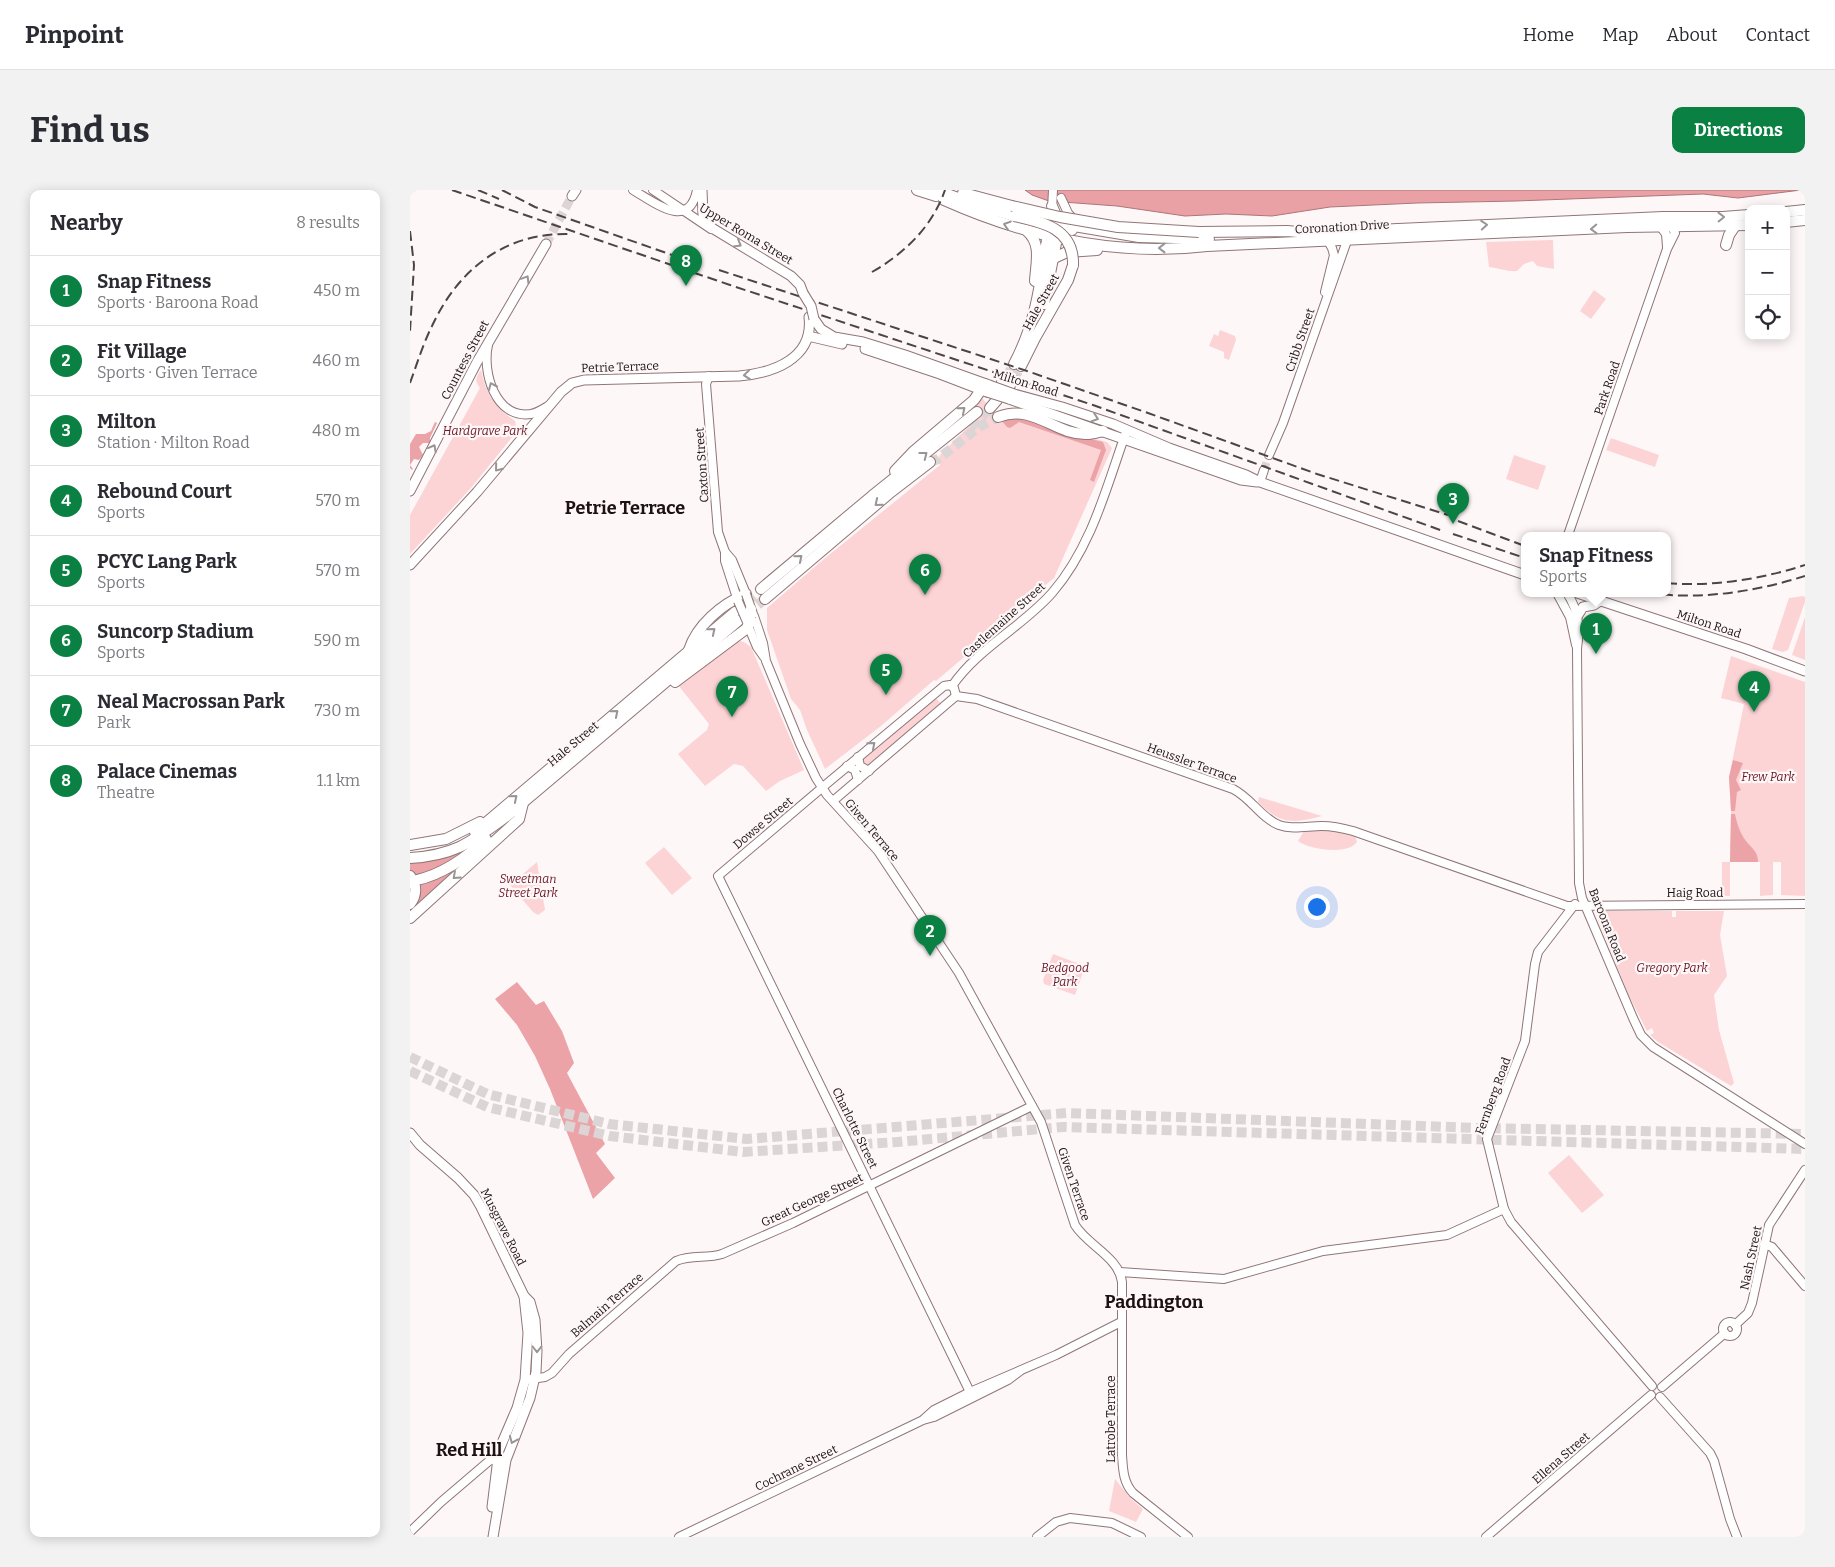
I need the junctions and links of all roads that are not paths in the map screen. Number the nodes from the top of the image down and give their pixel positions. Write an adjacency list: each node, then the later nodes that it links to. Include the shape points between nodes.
1 (633, 190): 11 (street, Upper Roma Street, via 668,210)
2 (653, 190): 11 (street, Upper Roma Street)
3 (697, 190): 11 (street, via 692,204)
4 (702, 190): 24 (main road, via 704,217)
5 (916, 190): 8 (highway, Coronation Drive)
6 (950, 190): 12 (highway, Coronation Drive)
7 (1053, 190): 9 (street)
8 (939, 195): 12 (highway, Hale Street); 23 (highway, Coronation Drive, one-way to 8, via 982,216)
9 (1056, 205): 22 (highway); 26 (street, via 1077,221); 28 (street)
10 (1805, 210): 13 (highway)
11 (683, 211): 24 (street, Upper Roma Street)
12 (1013, 211): 25 (highway, Coronation Drive, bridge, via 1118,228); 37 (highway, Hale Street, bridge, via 1060,232 1070,247 1073,265)
13 (1790, 212)
14 (1745, 215): 15 (highway, Coronation Drive, one-way to 14)
15 (1650, 218): 20 (street, via 1668,221); 27 (highway, Coronation Drive, one-way to 15)
16 (1805, 220): 17 (highway)
17 (1790, 222)
18 (1745, 225): 21 (highway, Coronation Drive)
19 (1660, 226): 20 (highway, Coronation Drive); 27 (highway, Coronation Drive, one-way to 27); 34 (street, via 1666,234)
20 (1673, 226): 21 (highway, Coronation Drive); 34 (street, Park Road, via 1675,233)
21 (1735, 226): 31 (highway)
22 (1068, 228): 26 (highway, via 1078,226); 28 (highway); 33 (highway, via 1126,241)
23 (1026, 231): 28 (highway, Coronation Drive); 40 (highway, via 1035,241 1037,250)
24 (719, 233): 36 (main road, Upper Roma Street, one-way to 36, via 787,273 797,281)
25 (1309, 233): 26 (highway, via 1213,239); 27 (highway, Coronation Drive)
26 (1128, 235)
27 (1349, 235): 29 (highway, Coronation Drive); 38 (street, Cribb Street)
28 (1053, 239): 32 (highway, Coronation Drive); 35 (highway); 40 (highway)
29 (1327, 240): 33 (highway, Coronation Drive, one-way to 33); 38 (street, via 1334,255)
30 (546, 244): 44 (main road, Countess Street, one-way to 30)
31 (1726, 245)
32 (1113, 248): 33 (highway, Coronation Drive); 35 (highway, via 1067,252)
33 (1140, 248)
34 (1667, 248): 59 (street, Park Road)
35 (1054, 258): 43 (highway)
36 (803, 293): 39 (main road, Milton Road, bridge, via 811,306)
37 (1060, 296): 41 (highway); 43 (highway, Hale Street)
38 (1323, 307): 53 (street, Cribb Street)
39 (811, 318): 42 (main road); 47 (main road, Milton Road, via 821,330 834,337 905,355)
40 (1033, 319): 43 (highway, Hale Street, via 1017,365)
41 (1051, 324)
42 (808, 336): 45 (main road, Petrie Terrace, one-way to 45, via 797,354 776,368 748,375); 47 (main road, Milton Road, via 868,349)
43 (1035, 338)
44 (489, 340): 48 (street, one-way to 44, via 526,414 502,403 488,380 486,358); 57 (main road, Countess Street, one-way to 44)
45 (709, 376): 48 (main road, Petrie Terrace, via 581,380 567,386); 65 (street, Caxton Street, via 706,384 718,532 725,552 732,560)
46 (1009, 386): 47 (main road, Milton Road, bridge); 51 (main road, Milton Road); 52 (main road, Milton Road, one-way to 52)
47 (988, 395): 58 (highway, one-way to 47, via 910,454 971,403)
48 (550, 405): 60 (main road, Petrie Terrace, one-way to 60)
49 (977, 412): 58 (highway, one-way to 49)
50 (998, 417): 51 (highway, via 1021,413 1076,432)
51 (1102, 431): 52 (main road, Milton Road)
52 (1125, 435): 56 (main road, Milton Road, via 1247,482); 73 (street, Castlemaine Street, via 1085,544 1072,567 1048,596 971,664)
53 (1269, 455)
54 (930, 462): 58 (highway, one-way to 58, via 763,594)
55 (1264, 470): 56 (street)
56 (1260, 482): 61 (main road, Milton Road)
57 (410, 491)
58 (872, 496)
59 (1569, 532)
60 (410, 565)
61 (1521, 574)
62 (1559, 597): 69 (street, Baroona Road, via 1570,617)
63 (1569, 597): 67 (street, Baroona Road)
64 (1588, 597): 66 (main road, Milton Road)
65 (740, 598): 68 (street, Caxton Street, bridge); 68 (street, Caxton Street, bridge); 70 (highway, via 695,633)
66 (1600, 601): 67 (main road, via 1584,607); 72 (main road, Milton Road)
67 (1578, 616): 69 (street, Baroona Road)
68 (746, 618): 70 (highway, Hale Street, one-way to 68); 71 (street, Caxton Street); 71 (street, Caxton Street, via 763,643); 85 (highway, Hale Street, via 670,686 661,686)
69 (1577, 649): 93 (street, Baroona Road, via 1578,872)
70 (689, 651): 80 (highway, Hale Street, one-way to 70)
71 (766, 661): 83 (street, Caxton Street)
72 (1805, 671)
73 (952, 686): 74 (street, via 947,685); 75 (street)
74 (941, 690): 76 (street, via 942,698); 78 (street, one-way to 74)
75 (956, 696): 76 (street); 96 (street, Heussler Terrace, via 977,699 1233,789 1282,826 1336,827 1353,831 1563,905)
76 (948, 701): 81 (street)
77 (562, 748): 80 (highway, via 554,756)
78 (858, 757): 79 (street); 81 (street, via 860,766)
79 (847, 766): 82 (street, via 855,770); 83 (street)
80 (551, 767): 86 (highway, Hale Street, one-way to 80)
81 (869, 771): 82 (street)
82 (858, 780): 84 (street)
83 (822, 788): 84 (street, Given Terrace); 91 (street, Dowse Street)
84 (833, 801): 99 (street, Given Terrace, via 878,851 948,954)
85 (523, 803): 87 (highway, Hale Street); 98 (highway, one-way to 98, via 519,819)
86 (496, 813): 88 (highway, via 446,839); 89 (highway, Hale Street, via 482,827 461,840)
87 (507, 816): 90 (highway, Hale Street, via 464,846); 92 (highway, via 503,824 465,857 442,870)
88 (410, 845)
89 (410, 852)
90 (410, 858)
91 (718, 876): 103 (street, Charlotte Street)
92 (412, 880): 94 (highway, via 416,890)
93 (1581, 894): 96 (street, Fernberg Road); 97 (street, Baroona Road)
94 (410, 904)
95 (1805, 904): 97 (street, Haig Road)
96 (1574, 905): 97 (street, Heussler Terrace); 104 (street, Fernberg Road, via 1538,952 1525,1041 1487,1139)
97 (1585, 905): 101 (street, Baroona Road, via 1644,1039)
98 (410, 918)
99 (1032, 1106): 103 (street, Great George Street); 107 (street, Given Terrace, via 1043,1126 1075,1225)
100 (410, 1133): 111 (main road, Musgrave Road, via 458,1178 482,1207 524,1296)
101 (1805, 1144)
102 (1805, 1170): 105 (street, Nash Street, via 1772,1219)
103 (870, 1185): 106 (street, Great George Street, via 728,1252); 114 (street, Charlotte Street)
104 (1504, 1209): 107 (street, via 1447,1235 1323,1251 1224,1280); 112 (street, Fernberg Road, via 1515,1227)
105 (1764, 1244): 108 (street, via 1772,1247); 113 (street, Nash Street, via 1752,1303 1748,1313 1735,1325 1737,1331 1734,1335 1725,1333)
106 (708, 1256): 111 (street, Balmain Terrace, via 687,1257 672,1263 569,1354 552,1373)
107 (1120, 1272): 109 (street, Latrobe Terrace)
108 (1805, 1286)
109 (1122, 1322): 110 (street, Cochrane Street); 125 (street, Latrobe Terrace, via 1122,1455 1126,1481 1133,1492)
110 (1020, 1372): 114 (street, Cochrane Street, via 1008,1374); 117 (street, Cochrane Street)
111 (530, 1380): 118 (main road, Musgrave Road, via 528,1404)
112 (1652, 1386): 113 (street); 115 (street)
113 (1662, 1387): 116 (street)
114 (970, 1392): 117 (street, Cochrane Street, via 934,1410)
115 (1650, 1395): 116 (street, via 1654,1398); 126 (street, Ellena Street)
116 (1660, 1396): 127 (street, via 1710,1453)
117 (923, 1420): 122 (street, Cochrane Street)
118 (502, 1457): 119 (street, via 489,1461); 120 (main road, Musgrave Road); 121 (main road, Musgrave Road)
119 (410, 1532)
120 (488, 1537)
121 (493, 1537)
122 (679, 1537)
123 (1037, 1537): 124 (street, via 1066,1518 1112,1523)
124 (1141, 1537)
125 (1188, 1537)
126 (1486, 1537)
127 (1737, 1537)

